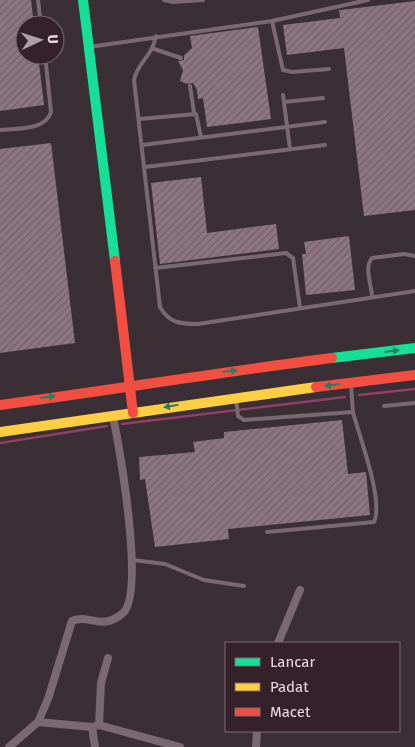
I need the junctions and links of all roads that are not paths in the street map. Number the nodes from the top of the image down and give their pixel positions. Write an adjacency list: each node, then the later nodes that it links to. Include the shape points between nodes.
1 (38, 0): 6 (lane)
2 (83, 0): 9 (street)
3 (164, 0): 4 (lane)
4 (201, 0)
5 (368, 0): 7 (lane)
6 (40, 15)
7 (272, 21): 8 (lane); 13 (lane, via 283,70)
8 (156, 36): 9 (lane); 10 (lane)
9 (87, 48): 36 (street)
10 (154, 49): 11 (lane); 19 (lane, via 136,72)
11 (180, 58)
12 (46, 65): 22 (lane, via 49,119 41,125)
13 (329, 69)
14 (190, 86): 18 (lane)
15 (283, 95): 17 (lane)
16 (323, 98): 17 (lane)
17 (284, 102): 21 (lane)
18 (194, 114): 19 (lane); 23 (lane, via 198,116)
19 (139, 119): 24 (lane)
20 (325, 122): 21 (lane)
21 (287, 126): 23 (lane); 26 (lane)
22 (0, 130)
23 (200, 137): 24 (lane)
24 (142, 144): 27 (lane)
25 (325, 145): 26 (lane)
26 (290, 149): 27 (lane)
27 (146, 167): 29 (lane)
28 (415, 256): 31 (lane, via 404,254 372,258 368,269)
29 (155, 268): 32 (lane, via 160,307 174,322 198,324); 32 (lane, via 286,253 293,258)
30 (415, 291): 31 (lane)
31 (372, 296): 32 (lane)
32 (300, 308)
33 (415, 348): 36 (street, one-way to 33, via 204,374)
34 (415, 375): 35 (street)
35 (350, 382): 37 (street, one-way to 37); 41 (lane)
36 (130, 387): 39 (street, one-way to 36); 42 (street)
37 (236, 401): 41 (lane, via 240,419 244,420); 42 (street, one-way to 42)
38 (415, 403): 40 (lane)
39 (0, 405)
40 (384, 406)
41 (353, 412): 45 (lane, via 373,485 374,522)
42 (133, 413): 43 (street)
43 (113, 417): 44 (street); 46 (street)
44 (0, 432)
45 (267, 532)
46 (133, 560): 47 (lane, via 165,564 204,580); 51 (street, via 132,596 123,613 106,622 72,621)
47 (244, 586)
48 (300, 590): 49 (street)
49 (278, 642)
50 (108, 658): 52 (street, via 101,683)
51 (38, 722): 52 (street); 54 (street)
52 (96, 726): 55 (street); 56 (street)
53 (258, 732): 57 (street)
54 (9, 747)
55 (95, 747)
56 (180, 747)
57 (256, 747)

